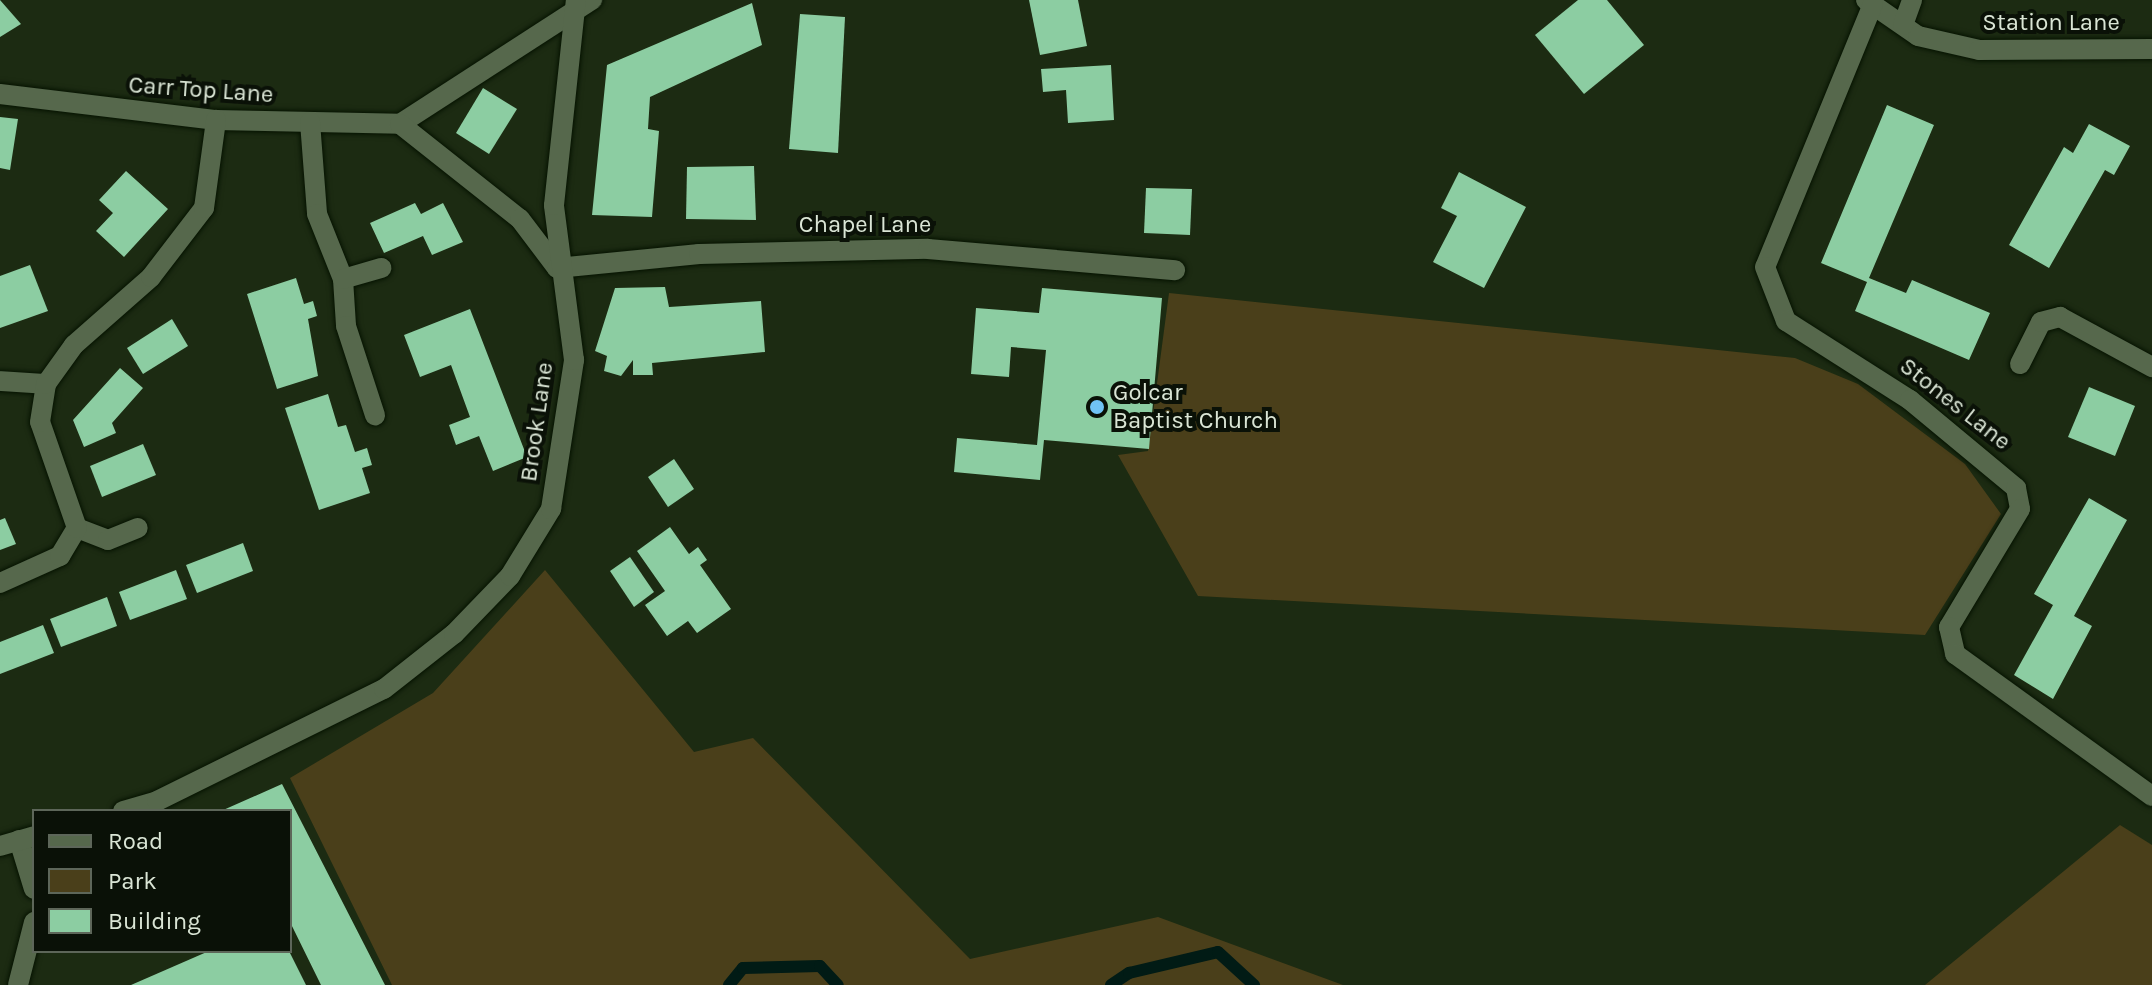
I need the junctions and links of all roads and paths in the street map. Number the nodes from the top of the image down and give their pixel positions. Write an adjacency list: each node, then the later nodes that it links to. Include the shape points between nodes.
1 (1912, 0): 4 (street)
2 (581, 2): 9 (street); 11 (street, Brook Lane, via 554,205)
3 (1870, 2): 4 (street, Station Lane); 22 (street, Stones Lane, via 1765,267 1786,321 1967,441 2016,488 2020,509 1949,627 1955,654)
4 (1903, 25): 5 (street, Station Lane, via 1979,50)
5 (2152, 49)
6 (0, 94): 7 (street, Carr Top Lane)
7 (216, 120): 8 (street, Carr Top Lane); 17 (street, via 204,208 151,277 74,345)
8 (310, 122): 9 (street, Carr Top Lane); 13 (street, via 317,214)
9 (400, 124): 11 (street, via 510,210)
10 (381, 268): 13 (street)
11 (557, 268): 12 (street, Chapel Lane, via 699,254 928,249); 23 (street, Brook Lane, via 574,360 566,441 551,509 510,576 454,634 384,689)
12 (1175, 270)
13 (343, 279): 18 (street, via 346,326)
14 (2020, 364): 15 (street, via 2041,322 2060,317)
15 (2152, 367)
16 (0, 381): 17 (street)
17 (46, 384): 19 (street, via 40,422)
18 (375, 415)
19 (77, 528): 20 (street, via 108,540); 21 (street, via 60,556)
20 (138, 528)
21 (0, 583)
22 (2152, 796)
23 (127, 809)
24 (18, 841): 25 (street)
25 (32, 883)
26 (32, 930): 27 (street)
27 (18, 985)

